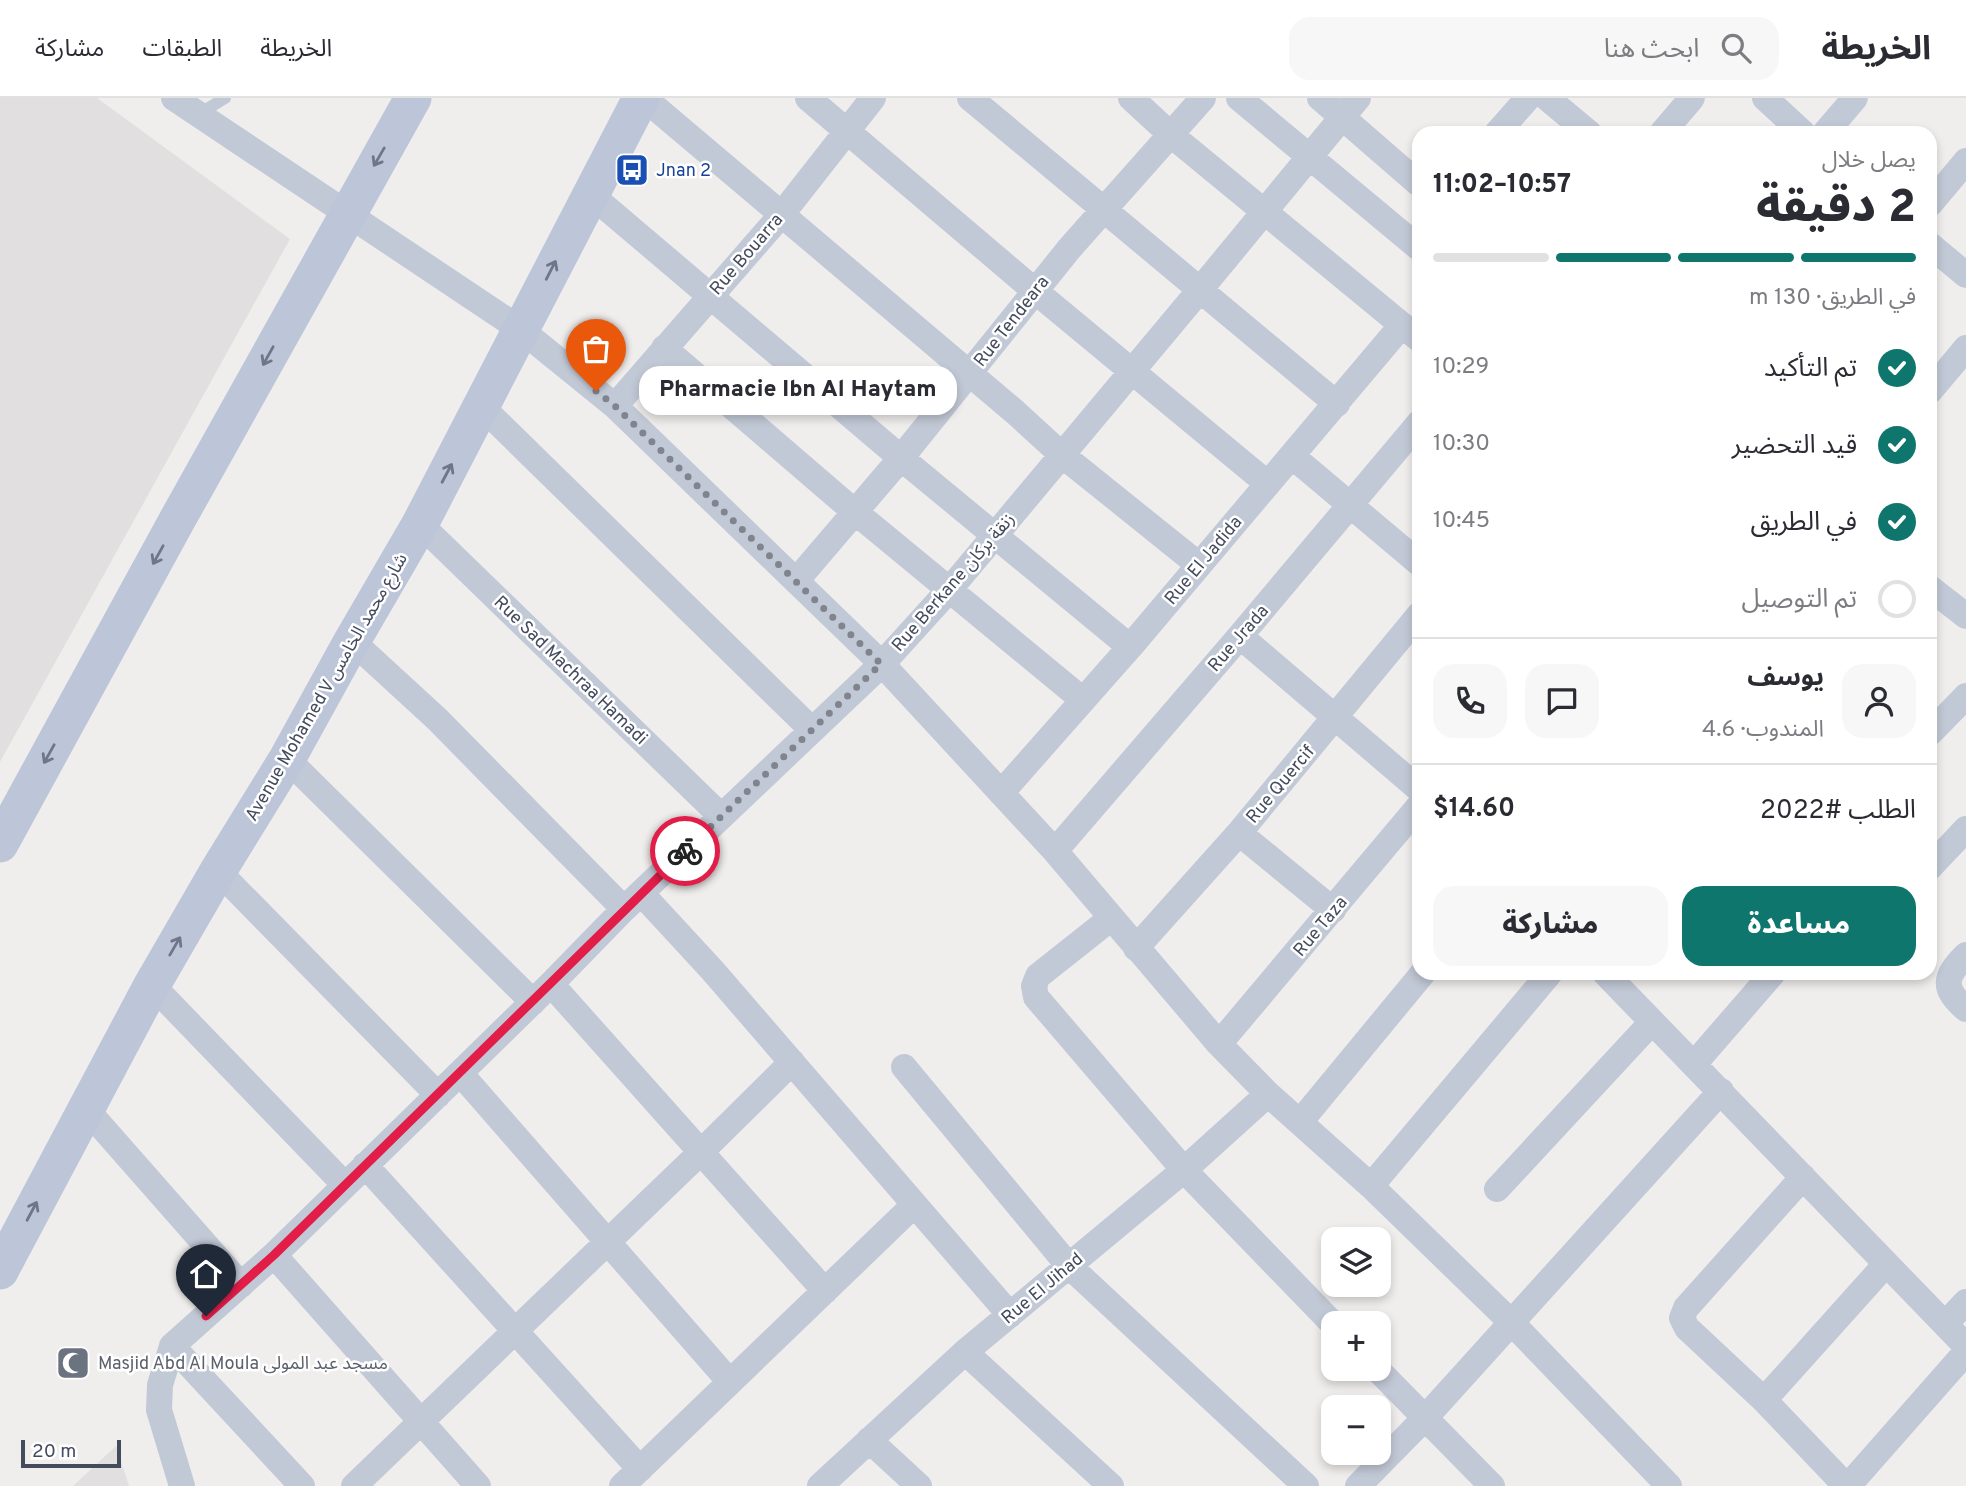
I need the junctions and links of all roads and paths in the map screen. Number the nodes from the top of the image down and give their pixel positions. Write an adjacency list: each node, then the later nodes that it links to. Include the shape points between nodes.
1 (174, 98): 18 (street)
2 (225, 98): 18 (lane)
3 (413, 98): 33 (street, one-way to 33)
4 (643, 98): 29 (street, Avenue Mohamed V شارع محمد الخامس); 34 (street)
5 (808, 98): 24 (street)
6 (873, 98): 24 (street, Rue Bouarra)
7 (970, 98): 32 (street)
8 (1131, 98): 25 (street)
9 (1203, 98): 25 (street, Rue Tendeara)
10 (1239, 98): 26 (street)
11 (1320, 98): 17 (street)
12 (1528, 98): 19 (street)
13 (1547, 98): 20 (street)
14 (1692, 98): 21 (street)
15 (1765, 98): 22 (street)
16 (1855, 98): 23 (street)
17 (1349, 107): 26 (street, Rue Berkane زنقة بركان); 28 (street)
18 (198, 115): 33 (street)
19 (1503, 126)
20 (1581, 126)
21 (1668, 126)
22 (1795, 126)
23 (1831, 126)
24 (847, 130): 34 (street, Rue Bouarra); 38 (street)
25 (1170, 134): 31 (street); 32 (street, Rue Tendeara)
26 (1308, 156): 31 (street, Rue Berkane زنقة بركان); 35 (street)
27 (1966, 160): 30 (street)
28 (1412, 176)
29 (590, 194): 40 (street); 41 (street, Avenue Mohamed V شارع محمد الخامس, one-way to 29)
30 (1937, 195)
31 (1265, 210): 39 (street, Rue Berkane زنقة بركان); 42 (street)
32 (1103, 211): 38 (street, Rue Tendeara); 39 (street)
33 (348, 212): 41 (street); 83 (street, one-way to 83)
34 (782, 214): 40 (street, Rue Bouarra); 46 (street)
35 (1412, 242)
36 (1937, 251): 37 (street)
37 (1966, 275)
38 (1035, 291): 45 (street); 46 (street, Rue Tendeara)
39 (1199, 292): 45 (street, Rue Berkane زنقة بركان); 48 (street)
40 (710, 296): 43 (street, Rue Bouarra); 54 (street)
41 (520, 329): 49 (street); 50 (street, Avenue Mohamed V شارع محمد الخامس)
42 (1410, 332): 48 (street, Rue El Jadida)
43 (664, 348): 49 (street, Rue Bouarra); 57 (street)
44 (1966, 348): 47 (street)
45 (1132, 372): 52 (street, Rue Berkane زنقة بركان); 55 (street)
46 (970, 373): 52 (street); 54 (street, Rue Tendeara)
47 (1937, 383)
48 (1337, 404): 53 (street, Rue El Jadida)
49 (615, 406): 62 (street)
50 (482, 407): 58 (street, Avenue Mohamed V شارع محمد الخامس, one-way to 50); 75 (street)
51 (1412, 432): 56 (street, Rue Jrada)
52 (1062, 455): 59 (street, Rue Berkane زنقة بركان); 61 (street)
53 (1292, 456): 55 (street, Rue El Jadida); 56 (street)
54 (901, 458): 57 (street, Rue Tendeara); 59 (street)
55 (1268, 484): 61 (street, Rue El Jadida)
56 (1351, 505): 60 (street); 67 (street, Rue Jrada)
57 (855, 512): 62 (street, Rue Tendeara); 63 (street)
58 (420, 524): 68 (street, Avenue Mohamed V شارع محمد الخامس); 80 (street, Rue Sad Machraa Hamadi)
59 (994, 536): 63 (street, Rue Berkane زنقة بركان); 69 (street)
60 (1412, 557)
61 (1199, 565): 69 (street, Rue El Jadida)
62 (796, 581): 70 (street)
63 (950, 589): 70 (street, Rue Berkane زنقة بركان); 72 (street)
64 (1937, 593): 65 (street)
65 (1966, 616)
66 (1412, 624): 73 (street, Rue Quercif)
67 (1240, 636): 73 (street); 84 (street, Rue Jrada)
68 (352, 641): 76 (street, Avenue Mohamed V شارع محمد الخامس); 87 (street)
69 (1130, 647): 72 (street, Rue El Jadida)
70 (881, 664): 75 (street, Rue Berkane زنقة بركان); 78 (street)
71 (1966, 696): 74 (street)
72 (1083, 700): 78 (street, Rue El Jadida)
73 (1335, 717): 77 (street); 82 (street, Rue Quercif)
74 (1937, 726)
75 (811, 729): 80 (street, Rue Berkane زنقة بركان)
76 (287, 759): 86 (street, Avenue Mohamed V شارع محمد الخامس); 97 (street)
77 (1412, 783)
78 (1001, 793): 84 (street)
79 (1412, 815): 88 (street, Rue Taza)
80 (721, 817): 87 (street, Rue Berkane زنقة بركان)
81 (1966, 829): 85 (street)
82 (1239, 833): 88 (street); 90 (street, Rue Quercif)
83 (0, 844)
84 (1055, 851): 89 (street)
85 (1937, 860)
86 (218, 871): 96 (street, Avenue Mohamed V شارع محمد الخامس, one-way to 86); 107 (street)
87 (632, 901): 97 (street, Rue Berkane زنقة بركان); 101 (street)
88 (1333, 911): 100 (street, Rue Taza)
89 (1110, 919): 90 (street); 112 (street, via 1038,976 1033,991)
90 (1136, 948): 100 (street)
91 (1966, 955): 98 (street, via 1950,975 1948,988)
92 (1417, 980): 109 (street)
93 (1544, 980): 115 (street)
94 (1612, 980): 99 (street)
95 (1767, 980): 102 (street)
96 (152, 985): 108 (street, Avenue Mohamed V شارع محمد الخامس); 114 (street)
97 (542, 993): 104 (street, Rue Berkane زنقة بركان); 110 (street)
98 (1966, 1009)
99 (1652, 1022): 102 (street); 116 (street)
100 (1219, 1045): 106 (street)
101 (792, 1062): 110 (street); 117 (street)
102 (1695, 1063): 105 (street)
103 (904, 1067): 121 (street)
104 (460, 1073): 107 (street, Rue Berkane زنقة بركان); 118 (street)
105 (1721, 1091): 113 (street); 128 (street)
106 (1268, 1094): 109 (street); 112 (street, Rue El Jihad)
107 (438, 1095): 111 (street, Rue Berkane زنقة بركان)
108 (87, 1110): 122 (street, Avenue Mohamed V شارع محمد الخامس, one-way to 108); 123 (street)
109 (1300, 1122): 115 (street)
110 (701, 1152): 118 (street); 124 (street)
111 (365, 1165): 114 (street, Rue Berkane زنقة بركان); 130 (street)
112 (1184, 1170): 121 (street, Rue El Jihad); 126 (street)
113 (1802, 1177): 120 (street); 137 (street, via 1682,1318 1687,1328)
114 (345, 1185): 119 (street, Rue Berkane زنقة بركان)
115 (1371, 1186): 128 (street)
116 (1497, 1189)
117 (914, 1205): 124 (street); 127 (street)
118 (608, 1242): 130 (street); 136 (street)
119 (274, 1255): 123 (street, Rue Berkane زنقة بركان); 139 (street)
120 (1886, 1264): 129 (street); 137 (street)
121 (1068, 1265): 127 (street, Rue El Jihad); 149 (street)
122 (0, 1271)
123 (241, 1285): 131 (street, Rue Berkane زنقة بركان)
124 (825, 1291): 136 (street)
125 (1966, 1302): 129 (street)
126 (1321, 1312)
127 (1010, 1315): 133 (street, Rue El Jihad)
128 (1511, 1322): 138 (street); 152 (street)
129 (1945, 1324): 132 (street)
130 (514, 1333): 139 (street); 141 (street)
131 (172, 1346): 142 (street, via 160,1385 159,1410); 143 (street)
132 (1966, 1346)
133 (965, 1352): 140 (street, Rue El Jihad); 148 (street)
134 (1966, 1352): 153 (street)
135 (1389, 1381): 138 (street)
136 (730, 1382): 141 (street)
137 (1764, 1400): 153 (street)
138 (1425, 1418): 150 (street); 151 (street)
139 (421, 1422): 144 (street); 145 (street)
140 (869, 1440): 146 (street, Rue El Jihad); 147 (street)
141 (631, 1478)
142 (182, 1486)
143 (302, 1486)
144 (354, 1486)
145 (478, 1486)
146 (820, 1486)
147 (919, 1486)
148 (1111, 1486)
149 (1306, 1486)
150 (1358, 1486)
151 (1492, 1486)
152 (1669, 1486)
153 (1847, 1486)

